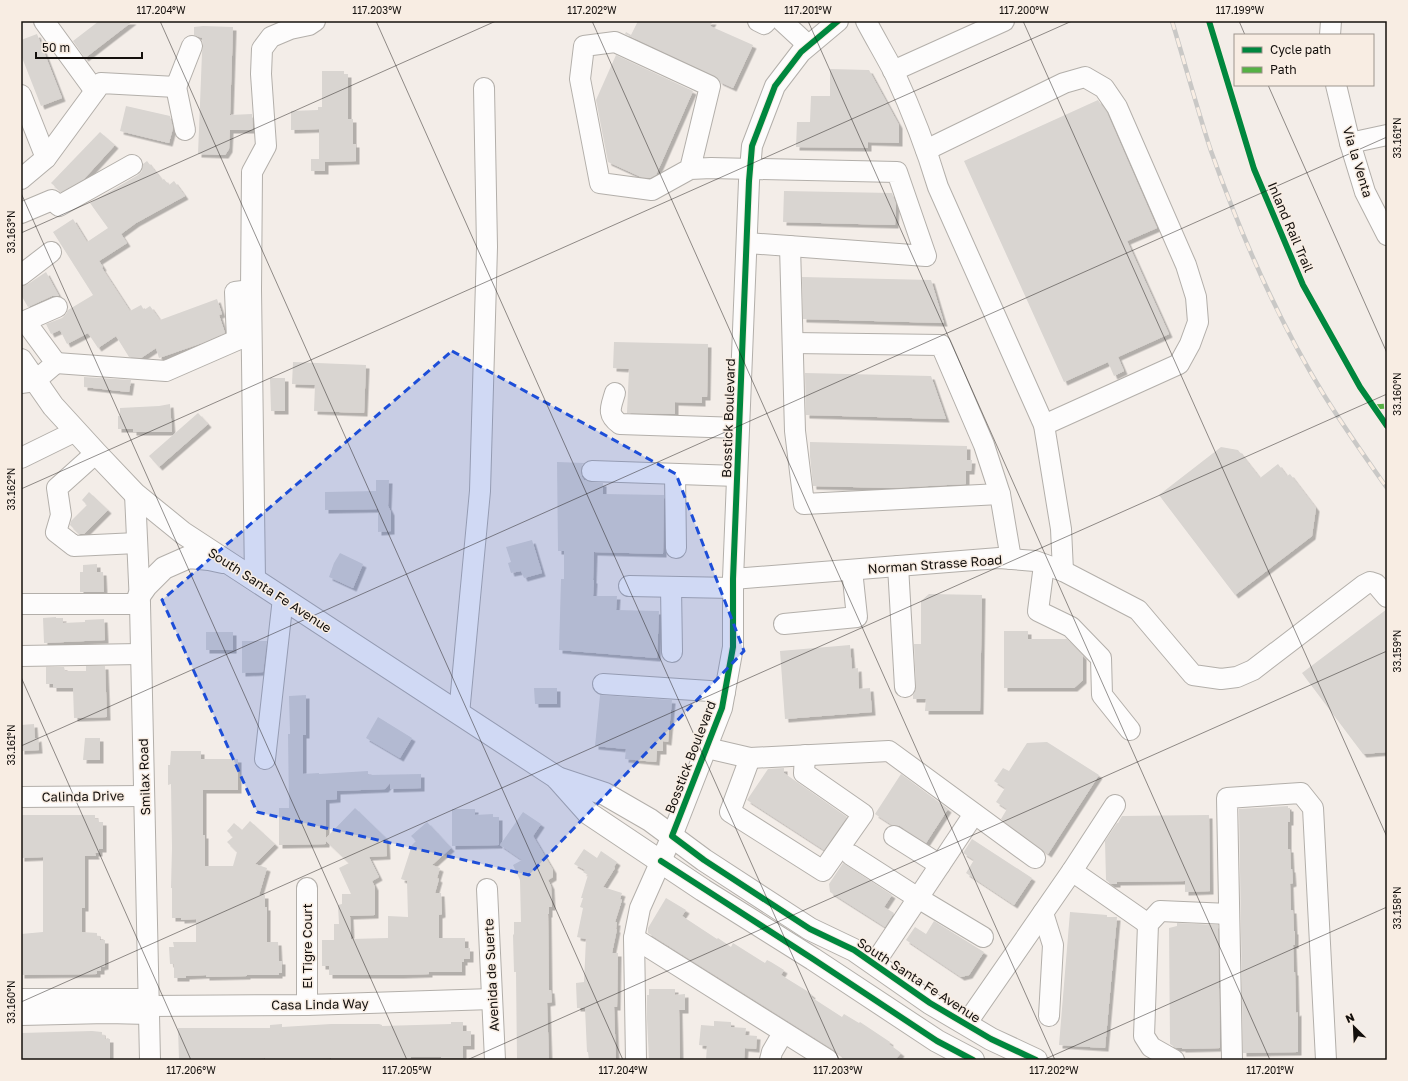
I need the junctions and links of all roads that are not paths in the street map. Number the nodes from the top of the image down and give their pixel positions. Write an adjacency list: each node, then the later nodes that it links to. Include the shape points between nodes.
1 (44, 21): 17 (street)
2 (315, 21): 34 (street, via 309,26 290,29 271,37 262,49 261,74 266,146 252,172)
3 (758, 21): 4 (street, via 764,24)
4 (767, 21)
5 (782, 21): 11 (street)
6 (838, 21): 11 (street, Bosstick Boulevard)
7 (866, 21): 13 (street)
8 (1004, 21): 13 (street)
9 (1331, 21): 10 (street)
10 (1330, 34)
11 (808, 45): 25 (street, Bosstick Boulevard, via 774,86 752,146)
12 (192, 46): 15 (street)
13 (893, 71): 22 (street)
14 (1336, 86): 21 (street, Via la Venta)
15 (176, 87): 17 (street, via 102,82); 19 (street)
16 (484, 88): 74 (street, via 487,247 480,491)
17 (95, 91): 23 (street)
18 (21, 95): 23 (street)
19 (185, 130)
20 (1387, 135): 21 (street)
21 (1350, 143): 29 (street, Via la Venta, via 1365,192)
22 (926, 150): 41 (street, via 938,187); 41 (street, via 1064,83 1085,77 1104,88 1117,107 1186,265 1196,297 1198,322 1179,364)
23 (46, 158): 27 (street)
24 (132, 165): 28 (street, via 59,206 52,200)
25 (750, 168): 26 (street); 30 (street, Bosstick Boulevard); 31 (street, via 897,172 926,256)
26 (690, 169): 26 (street, via 710,86 615,42 584,46 580,79 600,182 652,190)
27 (21, 179)
28 (21, 213)
29 (1387, 235)
30 (747, 244): 31 (street); 42 (street, Bosstick Boulevard)
31 (790, 246): 36 (street)
32 (52, 252): 33 (street)
33 (21, 275)
34 (251, 290): 38 (street, via 235,292 238,340 166,371); 59 (street)
35 (56, 307): 38 (street, via 25,321)
36 (793, 343): 50 (street, via 941,345 984,445); 50 (street, via 795,431 804,504)
37 (21, 360): 39 (main road, South Santa Fe Avenue)
38 (56, 363): 39 (street)
39 (28, 382): 43 (main road, South Santa Fe Avenue)
40 (615, 393): 42 (street, via 610,412 613,419 620,424)
41 (1044, 425): 58 (street, via 1062,529)
42 (739, 428): 48 (street, Bosstick Boulevard)
43 (76, 431): 44 (main road, South Santa Fe Avenue); 45 (street)
44 (96, 452): 49 (main road, South Santa Fe Avenue); 51 (street, via 57,488 60,515 56,532 74,546)
45 (21, 458)
46 (592, 471): 47 (street)
47 (675, 474): 48 (street); 52 (street)
48 (737, 476): 60 (street, Bosstick Boulevard)
49 (135, 494): 51 (street, Smilax Road); 54 (main road, South Santa Fe Avenue, via 183,533)
50 (1000, 494): 53 (street)
51 (137, 543): 65 (street, Smilax Road)
52 (676, 548)
53 (1011, 559): 55 (street, Norman Strasse Road, via 1035,561); 56 (street, Norman Strasse Road)
54 (230, 563): 59 (main road, South Santa Fe Avenue); 65 (main road, via 189,557 164,568 146,586)
55 (1044, 565): 58 (street, Norman Strasse Road); 75 (street, via 1038,611 1071,627 1101,658 1102,695)
56 (898, 566): 57 (street, Norman Strasse Road); 72 (street)
57 (852, 570): 60 (street, Norman Strasse Road); 67 (street, via 858,617)
58 (1063, 571): 63 (street, Norman Strasse Road, via 1138,610 1193,675 1221,679 1237,677 1253,670 1370,582 1376,584)
59 (255, 580): 64 (main road, South Santa Fe Avenue)
60 (733, 584): 62 (street, Norman Strasse Road); 73 (street, Bosstick Boulevard, via 733,647)
61 (629, 586): 62 (street, Norman Strasse Road)
62 (671, 587): 68 (street)
63 (1387, 597)
64 (283, 598): 74 (main road, South Santa Fe Avenue); 79 (street)
65 (139, 600): 66 (street); 69 (street, Smilax Road)
66 (21, 604)
67 (784, 624)
68 (672, 652)
69 (140, 654): 70 (street); 81 (street, Smilax Road)
70 (21, 656)
71 (603, 684): 73 (street)
72 (905, 687)
73 (725, 692): 76 (street, Bosstick Boulevard, via 722,708)
74 (459, 714): 80 (main road, South Santa Fe Avenue)
75 (1130, 730)
76 (706, 748): 78 (street); 85 (street, Bosstick Boulevard)
77 (805, 755): 78 (street); 78 (street, via 804,774 863,814 823,871 730,812); 84 (street, via 889,751)
78 (750, 758)
79 (265, 759)
80 (556, 777): 85 (main road, South Santa Fe Avenue, via 605,794); 89 (main road, South Santa Fe Avenue, via 588,813)
81 (144, 796): 82 (street, Calinda Drive); 104 (street, Smilax Road)
82 (21, 797)
83 (1115, 805): 91 (street)
84 (974, 814): 88 (street); 90 (street)
85 (672, 836): 89 (street, Bosstick Boulevard); 100 (main road, South Santa Fe Avenue, via 704,860 810,929 854,950)
86 (894, 836): 90 (street)
87 (851, 855): 94 (street)
88 (1035, 858)
89 (660, 861): 99 (street, Bosstick Boulevard, via 640,908); 114 (main road, South Santa Fe Avenue, via 937,1041)
90 (940, 865): 94 (street)
91 (1072, 871): 95 (street); 97 (street)
92 (307, 888): 103 (street, El Tigre Court)
93 (487, 890): 102 (street, Avenida de Suerte)
94 (918, 898): 98 (street); 100 (street)
95 (1043, 913): 106 (street, via 1053,945); 107 (street)
96 (1229, 914): 97 (street, via 1160,911); 117 (street); 118 (street, via 1227,798 1301,793 1313,808)
97 (1148, 924): 116 (street, via 1144,1036 1151,1047)
98 (983, 937)
99 (634, 938): 108 (street); 111 (street, Bosstick Boulevard)
100 (874, 964): 107 (main road, South Santa Fe Avenue, via 930,1003)
101 (21, 999): 104 (street)
102 (492, 999): 103 (street, Casa Linda Way); 110 (street, Avenida de Suerte)
103 (307, 1005): 104 (street, Casa Linda Way)
104 (149, 1007): 105 (street, via 107,1013); 109 (street, Smilax Road)
105 (21, 1015)
106 (1049, 1016)
107 (966, 1024): 115 (main road, South Santa Fe Avenue)
108 (783, 1033): 112 (street); 113 (street)
109 (150, 1060)
110 (495, 1060)
111 (636, 1060)
112 (770, 1060)
113 (828, 1060)
114 (972, 1060)
115 (1036, 1060)
116 (1174, 1060)
117 (1232, 1060)
118 (1326, 1060)

